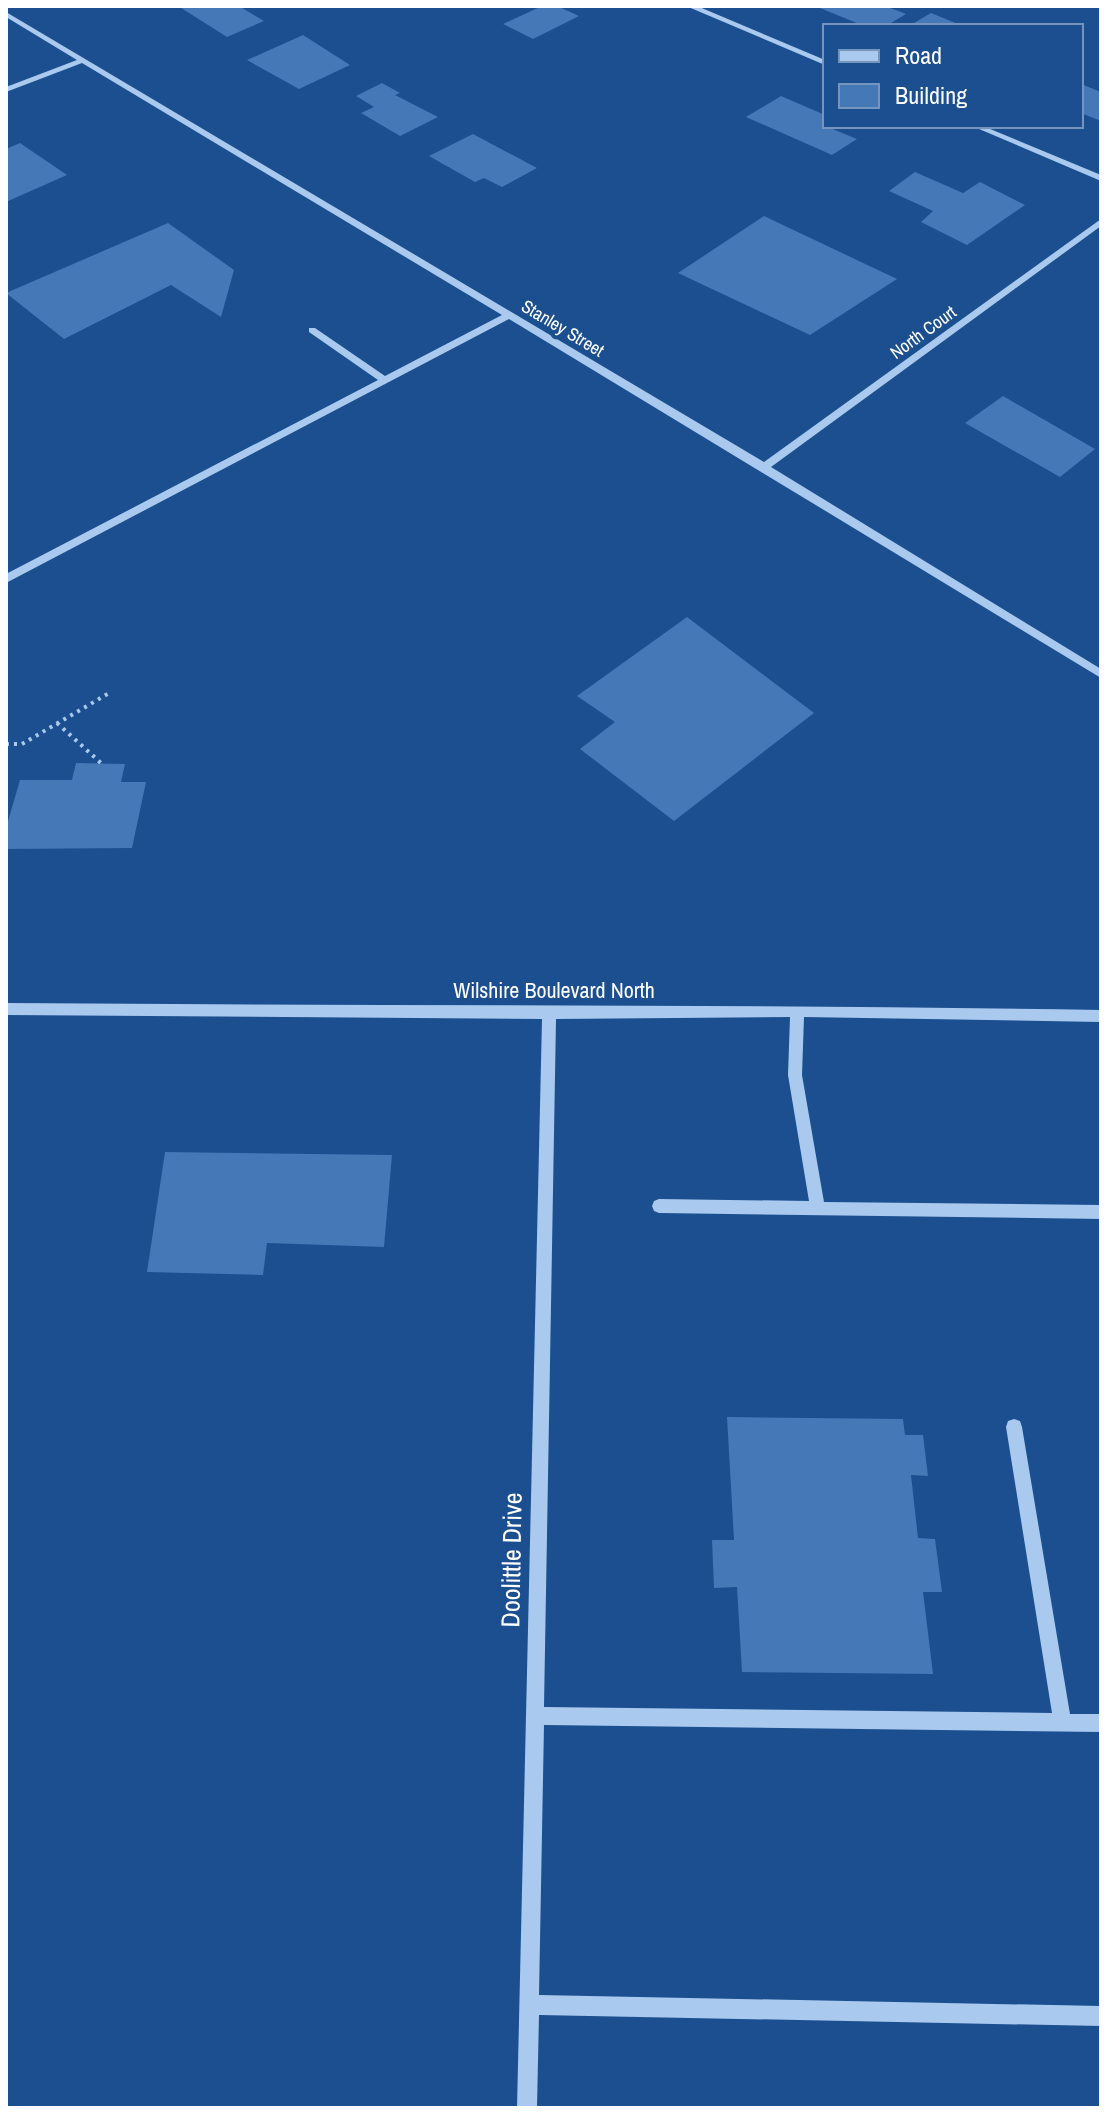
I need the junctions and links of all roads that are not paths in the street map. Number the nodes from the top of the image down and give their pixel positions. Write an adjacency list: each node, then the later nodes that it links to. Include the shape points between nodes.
1 (690, 6): 4 (street)
2 (6, 14): 3 (street, Stanley Street)
3 (83, 60): 5 (street); 9 (street, Stanley Street)
4 (823, 62)
5 (6, 90)
6 (981, 128): 7 (street)
7 (1101, 178)
8 (1101, 222): 12 (street, North Court)
9 (509, 315): 11 (street); 12 (street, Stanley Street)
10 (312, 330): 11 (street)
11 (385, 380): 13 (street)
12 (764, 467): 14 (street, Stanley Street)
13 (6, 579)
14 (1101, 674)
15 (6, 1009): 17 (street, Wilshire Boulevard North)
16 (797, 1011): 17 (street, Wilshire Boulevard North); 18 (street, Wilshire Boulevard North); 20 (street, via 795,1075)
17 (549, 1013): 23 (street, Doolittle Drive)
18 (1101, 1016)
19 (659, 1206): 20 (street)
20 (818, 1208): 21 (street)
21 (1101, 1212)
22 (1014, 1427): 24 (street)
23 (534, 1716): 24 (street); 26 (street, Doolittle Drive)
24 (1062, 1722): 25 (street)
25 (1101, 1723)
26 (528, 2005): 27 (street); 28 (street, Doolittle Drive)
27 (1101, 2016)
28 (527, 2108)

